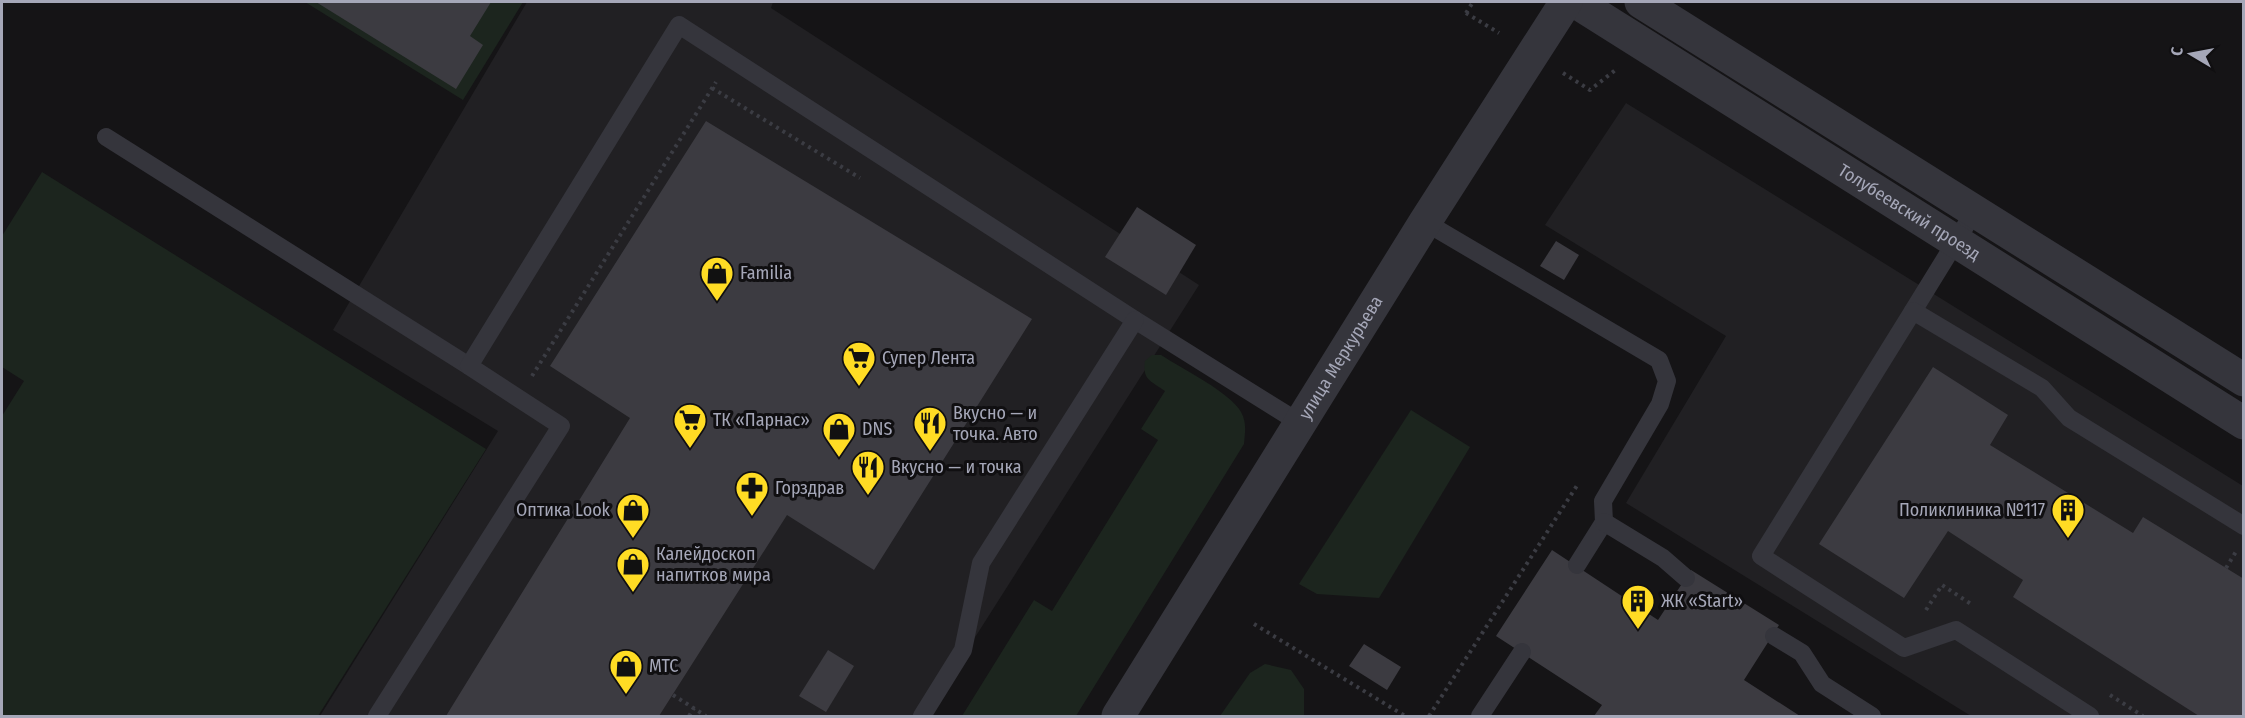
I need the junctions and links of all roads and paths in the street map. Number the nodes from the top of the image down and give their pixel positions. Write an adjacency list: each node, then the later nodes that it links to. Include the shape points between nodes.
1 (1472, 2): 5 (path, via 1466,13)
2 (1566, 2): 11 (street, улица Меркурьева)
3 (1576, 2): 12 (street, Толубеевский проезд)
4 (1641, 2): 10 (street, Толубеевский проезд)
5 (1499, 33)
6 (730, 59): 14 (lane); 15 (lane, via 679,25); 17 (path)
7 (1622, 64): 8 (path, via 1590,90)
8 (1563, 73)
9 (106, 137): 15 (lane)
10 (1974, 212): 12 (lane); 16 (street, Толубеевский проезд)
11 (1425, 222): 18 (street, улица Меркурьева); 21 (lane, via 1659,360 1667,381 1660,404 1603,501)
12 (1956, 242): 13 (lane); 19 (street, Толубеевский проезд)
13 (1912, 311): 22 (lane, via 2042,388 2069,418); 42 (lane, via 1761,556 1904,648 1956,630)
14 (1135, 320): 18 (lane); 36 (lane, via 981,563 963,650)
15 (469, 366): 17 (lane)
16 (2244, 380)
17 (518, 398): 33 (lane, via 561,426)
18 (1300, 423): 37 (street, улица Меркурьева)
19 (2244, 423)
20 (1579, 482): 39 (path)
21 (1604, 522): 23 (lane); 24 (lane, via 1663,558)
22 (2244, 526)
23 (1577, 565)
24 (1686, 578)
25 (1980, 610): 26 (path, via 1942,585)
26 (1920, 618)
27 (1254, 624): 38 (path)
28 (1774, 636): 41 (lane, via 1802,653 1822,684)
29 (1522, 652): 40 (lane)
30 (2105, 692): 43 (path)
31 (673, 695): 32 (path)
32 (694, 708): 34 (path); 35 (path)
33 (377, 717)
34 (689, 717)
35 (706, 717)
36 (922, 717)
37 (1118, 717)
38 (1405, 717)
39 (1429, 717)
40 (1480, 717)
41 (1872, 717)
42 (2090, 717)
43 (2143, 717)

